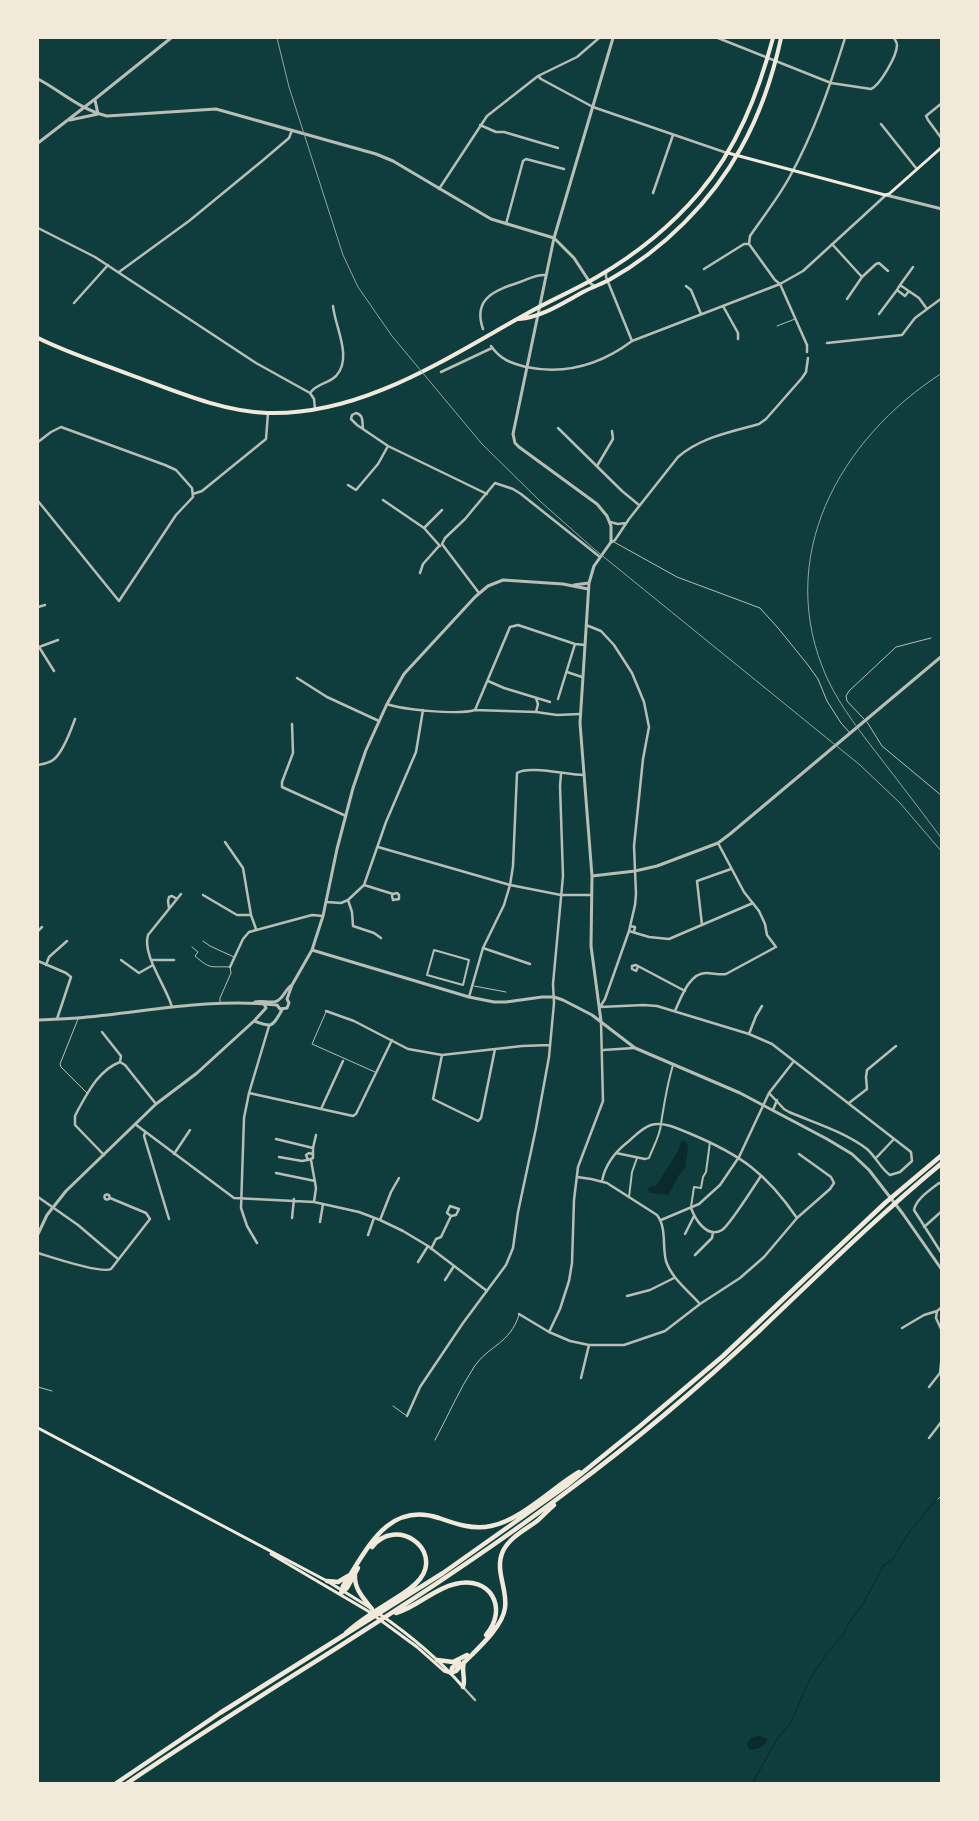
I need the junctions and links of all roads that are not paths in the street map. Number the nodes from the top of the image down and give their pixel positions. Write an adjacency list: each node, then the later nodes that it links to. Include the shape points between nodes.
1 (171, 38): 14 (street)
2 (599, 38): 11 (street, via 577,57)
3 (613, 38): 16 (street)
4 (718, 38): 9 (street)
5 (773, 38): 9 (main road)
6 (781, 38): 10 (main road)
7 (845, 38): 13 (street)
8 (894, 38): 13 (street, via 896,48 890,64 873,88)
9 (768, 57): 10 (street); 28 (main road, via 751,105)
10 (775, 61): 13 (street); 29 (main road, via 761,105)
11 (538, 76): 16 (street); 21 (street)
12 (38, 79): 17 (street)
13 (831, 83): 32 (street)
14 (95, 99): 17 (street); 18 (street)
15 (942, 103): 24 (street, via 926,116)
16 (593, 107): 23 (street); 39 (street, via 571,172)
17 (84, 108): 18 (street); 19 (street)
18 (98, 114): 19 (street); 22 (street, via 216,109)
19 (67, 120): 25 (street)
20 (881, 124): 30 (street)
21 (480, 125): 27 (street); 33 (street)
22 (292, 130): 33 (street, via 386,157); 46 (street, via 289,138 195,216)
23 (673, 134): 28 (street); 34 (street)
24 (942, 139)
25 (38, 144)
26 (942, 147): 30 (main road)
27 (558, 148)
28 (728, 153): 29 (main road); 47 (main road, via 677,218)
29 (736, 156): 32 (main road); 51 (main road, via 687,219 648,253)
30 (916, 168): 35 (main road)
31 (564, 170): 37 (street, via 526,159 523,161)
32 (792, 171): 35 (main road); 40 (street, via 750,236)
33 (439, 189): 37 (street)
34 (653, 193)
35 (886, 195): 36 (street); 41 (street)
36 (942, 208)
37 (506, 224): 39 (street)
38 (38, 228): 42 (street)
39 (554, 238): 48 (street); 50 (street)
40 (749, 244): 44 (street); 52 (street)
41 (832, 244): 49 (street); 52 (street, via 803,271)
42 (108, 265): 46 (street); 60 (street)
43 (913, 267): 53 (street)
44 (704, 269)
45 (888, 271): 49 (street, via 879,263)
46 (119, 272): 80 (street, via 256,363)
47 (606, 272): 50 (main road); 51 (street)
48 (546, 275): 63 (street); 71 (street, via 537,275 490,295 479,313)
49 (862, 277): 59 (street)
50 (590, 281): 54 (street); 63 (main road)
51 (607, 281): 54 (main road); 74 (street)
52 (780, 284): 62 (street); 68 (street)
53 (900, 285): 56 (street); 57 (street)
54 (595, 286): 67 (main road)
55 (686, 286): 65 (street, via 691,290)
56 (897, 290): 57 (street, via 905,296); 66 (street)
57 (909, 291): 64 (street)
58 (942, 298): 64 (street)
59 (847, 299)
60 (74, 303)
61 (333, 306): 80 (street, via 343,361 335,377 316,386)
62 (723, 306): 65 (street); 73 (street)
63 (539, 307): 67 (street); 69 (main road)
64 (927, 309): 75 (street, via 902,335)
65 (701, 314): 74 (street)
66 (880, 314)
67 (536, 316): 69 (main road); 78 (street)
68 (795, 319): 70 (lane); 76 (street)
69 (519, 320): 81 (main road, via 360,399)
70 (777, 326)
71 (482, 329)
72 (38, 338): 82 (main road, via 196,398 225,407)
73 (738, 339)
74 (632, 341): 78 (street, via 611,354 574,368 552,371)
75 (827, 343)
76 (807, 352)
77 (808, 358): 94 (street, via 804,374 766,419 760,424 700,441 687,449)
78 (526, 367): 79 (street, via 504,360 492,347); 96 (street, via 513,434 515,443 597,504)
79 (441, 372)
80 (310, 393): 81 (street)
81 (315, 409): 82 (main road)
82 (268, 413): 90 (street, via 266,439)
83 (558, 428): 88 (street)
84 (363, 429): 84 (street, via 362,418 358,413 354,414 351,419); 87 (street)
85 (612, 432): 88 (street, via 613,439)
86 (38, 442): 90 (street, via 61,427 176,470)
87 (388, 446): 89 (street, via 356,490); 91 (street)
88 (597, 466): 94 (street)
89 (348, 484)
90 (194, 494): 93 (street, via 176,515 119,601)
91 (487, 494): 100 (street); 101 (street, via 495,483 513,489)
92 (383, 500): 98 (street)
93 (38, 502)
94 (639, 506): 97 (street)
95 (442, 510): 98 (street)
96 (610, 522): 97 (street); 99 (street)
97 (627, 522): 99 (street)
98 (424, 528): 100 (street)
99 (611, 542): 101 (street); 134 (lane, via 677,578 760,608 808,665 827,701)
100 (441, 545): 102 (street); 106 (street)
101 (600, 557): 103 (street)
102 (420, 573)
103 (588, 583): 104 (street); 105 (street)
104 (573, 585): 105 (street); 106 (street, via 503,580)
105 (588, 589): 109 (street)
106 (480, 592): 125 (street, via 404,674)
107 (45, 605): 108 (street)
108 (38, 607)
109 (586, 625): 114 (street); 144 (street, via 601,631 614,645 632,673 648,717 634,846)
110 (931, 638): 132 (lane, via 896,647 849,691 847,701)
111 (58, 640): 115 (street)
112 (38, 643): 115 (street)
113 (575, 644): 114 (street); 118 (street); 121 (street, via 518,625 510,627)
114 (585, 645): 119 (street)
115 (38, 647): 117 (street)
116 (942, 656): 132 (street)
117 (54, 671)
118 (567, 672): 119 (street); 123 (street)
119 (582, 677): 129 (street)
120 (297, 678): 131 (street, via 327,697)
121 (488, 681): 122 (street); 127 (street)
122 (536, 698): 124 (street); 128 (street)
123 (558, 699)
124 (550, 702)
125 (387, 704): 126 (street); 131 (street)
126 (423, 710): 127 (street); 142 (street, via 416,752)
127 (474, 710): 128 (street)
128 (536, 712): 129 (street)
129 (580, 714): 137 (street)
130 (75, 719): 135 (street, via 58,756)
131 (379, 721): 139 (street, via 364,756)
132 (866, 721): 134 (street); 138 (lane, via 882,746)
133 (292, 724): 139 (street, via 293,753 282,787)
134 (851, 734): 141 (street)
135 (38, 765)
136 (561, 774): 137 (street); 147 (street, via 538,770 517,773); 151 (street)
137 (584, 775): 145 (street)
138 (942, 796)
139 (346, 816): 155 (street)
140 (226, 842): 158 (street, via 243,868)
141 (718, 843): 143 (street); 144 (street)
142 (378, 847): 146 (street); 147 (street)
143 (731, 869): 156 (street); 160 (street, via 697,881)
144 (636, 872): 145 (street); 161 (street)
145 (592, 876): 152 (street)
146 (364, 885): 149 (street); 154 (street)
147 (510, 885): 151 (street); 171 (street)
148 (181, 894): 153 (street)
149 (393, 894)
150 (203, 895): 158 (street, via 237,915)
151 (561, 895): 152 (street); 188 (street, via 552,984)
152 (591, 895): 196 (street, via 591,946)
153 (177, 899): 157 (street); 157 (street, via 169,897)
154 (348, 900): 155 (street); 167 (street, via 353,926)
155 (326, 902): 159 (street)
156 (753, 903): 160 (street); 186 (street, via 775,948 726,974 697,975)
157 (169, 908): 176 (street, via 146,940)
158 (251, 916): 163 (street)
159 (323, 916): 163 (street, via 312,915); 172 (street)
160 (702, 925): 166 (street, via 669,939)
161 (630, 926): 165 (street); 166 (street, via 635,927)
162 (42, 927): 164 (street)
163 (256, 930): 174 (street, via 243,939)
164 (38, 931)
165 (629, 931): 166 (street); 196 (street)
166 (634, 932)
167 (380, 938)
168 (67, 941): 180 (street, via 49,957)
169 (203, 941): 174 (lane)
170 (192, 947): 182 (lane, via 198,952 195,956 206,966)
171 (483, 948): 179 (street); 184 (street)
172 (312, 950): 187 (street); 189 (street)
173 (434, 950): 173 (street, via 469,960 462,985 428,975)
174 (235, 957): 182 (street)
175 (122, 960): 181 (street, via 139,973)
176 (152, 960): 177 (street); 181 (street)
177 (174, 960)
178 (38, 961): 180 (street)
179 (530, 964)
180 (46, 965): 200 (street, via 71,977)
181 (153, 965): 195 (street)
182 (230, 967): 190 (lane, via 231,973)
183 (638, 967): 186 (street)
184 (473, 986): 185 (lane); 187 (street)
185 (506, 992)
186 (685, 992): 198 (street)
187 (469, 997): 188 (street, via 506,1002)
188 (554, 997): 203 (street, via 576,1005); 208 (street)
189 (285, 998): 193 (street); 193 (street, via 288,1007)
190 (220, 1003): 191 (street); 195 (street)
191 (252, 1003): 192 (street); 193 (street, via 260,1000)
192 (264, 1004): 193 (street); 202 (street, via 266,1008)
193 (279, 1006): 204 (street)
194 (762, 1006): 206 (street)
195 (172, 1007): 199 (street)
196 (600, 1007): 198 (street, via 644,1005); 203 (street)
197 (326, 1011): 207 (street); 218 (lane, via 312,1044)
198 (675, 1011): 206 (street)
199 (79, 1018): 200 (street); 221 (lane, via 60,1064)
200 (58, 1019): 201 (street)
201 (38, 1020)
202 (254, 1021): 204 (street); 224 (street, via 197,1073)
203 (601, 1021): 210 (street); 212 (street)
204 (269, 1026): 219 (street)
205 (102, 1032): 216 (street, via 120,1056)
206 (749, 1034): 214 (street, via 772,1044)
207 (392, 1040): 213 (street, via 408,1049); 218 (street)
208 (550, 1045): 211 (street); 293 (street, via 513,1248 506,1265)
209 (896, 1046): 223 (street, via 869,1067 866,1072 867,1089)
210 (636, 1048): 212 (street); 217 (street)
211 (495, 1049): 213 (street); 213 (street, via 478,1121 433,1099)
212 (603, 1050): 253 (street, via 603,1101)
213 (442, 1055)
214 (794, 1060): 220 (street); 223 (street)
215 (343, 1061): 226 (street)
216 (120, 1062): 221 (street, via 99,1076); 224 (street)
217 (673, 1064): 225 (street); 229 (street)
218 (375, 1072): 226 (street, via 356,1114)
219 (249, 1092): 226 (street); 261 (street, via 244,1118)
220 (769, 1093): 222 (street); 225 (street)
221 (87, 1094): 237 (street, via 75,1116 75,1125)
222 (777, 1100): 227 (street); 246 (street, via 789,1112 853,1140)
223 (849, 1103): 233 (street)
224 (156, 1104): 228 (street)
225 (763, 1104): 227 (street); 244 (street)
226 (322, 1109)
227 (773, 1110): 290 (street, via 852,1154 869,1170)
228 (135, 1124): 231 (street); 237 (street)
229 (661, 1124): 235 (street); 240 (street, via 643,1128); 247 (street, via 649,1158)
230 (190, 1130): 238 (street)
231 (146, 1132): 238 (street); 273 (street, via 144,1136)
232 (316, 1135): 236 (street)
233 (894, 1139): 246 (street); 246 (street, via 912,1152 912,1161 894,1175 887,1173)
234 (276, 1140): 236 (street)
235 (710, 1142): 244 (street); 266 (street, via 706,1172 701,1188 694,1187)
236 (313, 1148): 239 (street)
237 (104, 1154): 265 (street)
238 (174, 1154): 261 (street, via 234,1198)
239 (312, 1154): 248 (street, via 306,1154); 249 (street)
240 (616, 1154): 245 (street); 256 (street, via 606,1167)
241 (799, 1154): 272 (street, via 831,1177 834,1183)
242 (942, 1155): 314 (highway, via 879,1209 723,1356)
243 (279, 1157): 248 (street)
244 (739, 1157): 252 (street); 266 (street, via 720,1185)
245 (637, 1158): 247 (street); 259 (street)
246 (876, 1158)
247 (645, 1159)
248 (307, 1160): 249 (street)
249 (311, 1160): 255 (street)
250 (942, 1163): 315 (highway, via 889,1208 726,1361)
251 (276, 1172): 255 (street)
252 (762, 1175): 272 (street); 278 (street, via 730,1222 722,1230)
253 (577, 1177): 256 (street); 301 (street, via 569,1281)
254 (399, 1178): 274 (street)
255 (314, 1181): 263 (street)
256 (602, 1181): 259 (street)
257 (942, 1184): 277 (street, via 939,1183 914,1205 914,1212)
258 (38, 1196): 265 (street)
259 (629, 1196): 275 (street)
260 (110, 1198): 287 (street, via 146,1213 150,1219)
261 (241, 1198): 262 (street); 282 (street, via 247,1226)
262 (294, 1199): 263 (street); 270 (street)
263 (314, 1202): 264 (street)
264 (323, 1204): 271 (street); 276 (street)
265 (53, 1207): 279 (street); 287 (street)
266 (691, 1208): 269 (street); 275 (street)
267 (942, 1211): 277 (street)
268 (451, 1216): 268 (street, via 456,1215 459,1209 450,1206 447,1212); 283 (street, via 441,1237)
269 (694, 1216): 278 (street, via 701,1226); 280 (street)
270 (292, 1218)
271 (374, 1218): 274 (street); 281 (street)
272 (797, 1218): 295 (street, via 764,1257 740,1278)
273 (169, 1219)
274 (380, 1220): 283 (street)
275 (661, 1220): 291 (street, via 666,1260)
276 (320, 1222)
277 (924, 1226): 285 (street)
278 (713, 1232): 286 (street, via 712,1238)
279 (38, 1234)
280 (686, 1234)
281 (368, 1235)
282 (257, 1243)
283 (430, 1248): 288 (street); 289 (street)
284 (38, 1253): 287 (street, via 107,1271)
285 (942, 1254)
286 (695, 1255)
287 (118, 1260)
288 (418, 1262)
289 (454, 1266): 292 (street); 293 (street)
290 (942, 1270)
291 (674, 1278): 294 (street, via 650,1290); 295 (street)
292 (445, 1280)
293 (487, 1291): 309 (street, via 420,1387)
294 (627, 1296)
295 (700, 1304): 302 (street, via 657,1334 624,1345)
296 (942, 1307): 297 (street)
297 (937, 1311): 299 (street); 300 (street, via 936,1318)
298 (519, 1314): 301 (street); 313 (lane, via 512,1332 474,1366)
299 (902, 1328)
300 (942, 1331)
301 (549, 1332): 302 (street)
302 (590, 1345): 304 (street)
303 (942, 1354): 306 (street, via 940,1374)
304 (581, 1378)
305 (38, 1387): 307 (lane)
306 (929, 1387)
307 (52, 1391)
308 (393, 1406): 309 (lane)
309 (407, 1416)
310 (942, 1421): 312 (street)
311 (38, 1428): 318 (main road)
312 (929, 1438)
313 (435, 1440)
314 (592, 1466): 320 (highway, via 564,1480 511,1519 491,1526 467,1527 427,1515 406,1515 397,1519 379,1533); 326 (highway, via 451,1568)
315 (570, 1490): 324 (highway); 327 (highway, via 516,1536 503,1552 500,1568 506,1600 504,1614 498,1626)
316 (942, 1495): 317 (lane)
317 (938, 1499)
318 (267, 1551): 321 (main road); 322 (main road)
319 (356, 1573): 322 (highway); 323 (highway, via 358,1590); 326 (highway, via 373,1545 384,1536 406,1535 414,1539 424,1554 425,1570 416,1584 358,1622)
320 (350, 1576): 321 (highway, via 338,1582); 322 (highway)
321 (327, 1581): 322 (main road)
322 (342, 1591): 323 (main road)
323 (370, 1610): 325 (main road)
324 (392, 1614): 327 (highway, via 454,1584 473,1582 482,1585 494,1598 496,1619 488,1634); 333 (highway)
325 (398, 1629): 328 (main road); 329 (main road, via 444,1672)
326 (335, 1642): 332 (highway)
327 (465, 1659): 328 (highway, via 453,1662); 329 (highway, via 452,1668); 330 (highway)
328 (438, 1660): 329 (main road)
329 (451, 1673): 330 (main road)
330 (463, 1687): 331 (street)
331 (475, 1700)
332 (114, 1784)
333 (126, 1784)

